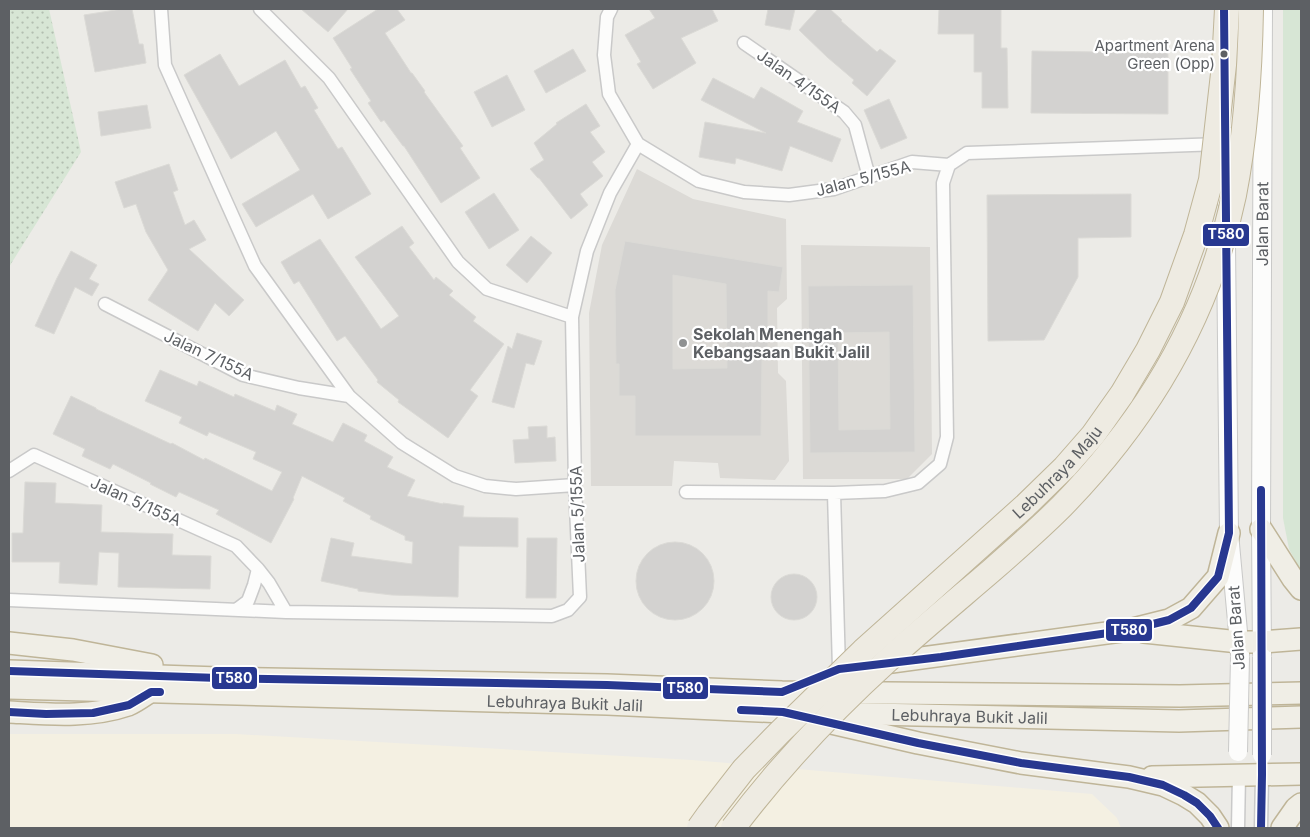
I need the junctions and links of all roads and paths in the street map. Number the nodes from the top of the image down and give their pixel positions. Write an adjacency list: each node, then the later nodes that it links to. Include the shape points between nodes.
1 (161, 9): 15 (street, via 165,65 255,266)
2 (260, 9): 14 (street, via 329,78 458,262 488,289)
3 (611, 9): 10 (street, Jalan 5/155A, via 607,17 604,55 609,94)
4 (1226, 9): 9 (main road, Jalan Barat); 47 (highway, Lebuhraya Maju, bridge, via 1224,65 1211,180 1199,226 1172,302 1122,394 1065,466 863,651 779,733 744,769)
5 (1251, 9): 48 (highway, Lebuhraya Maju, bridge, via 1247,100 1233,197 1218,254 1193,319 1153,392 1099,466 1061,507 852,694 785,763)
6 (1263, 9): 8 (main road, Jalan Barat)
7 (744, 43): 12 (street, Jalan 4/155A, via 844,112 855,125)
8 (1262, 142): 9 (street); 20 (main road, Jalan Barat)
9 (1225, 143): 11 (street, via 967,153); 21 (main road, Jalan Barat)
10 (638, 144): 12 (street, Jalan 5/155A, via 700,181 744,192 789,195 834,189); 14 (street, Jalan 5/155A, via 610,193 587,251)
11 (950, 165): 12 (street, Jalan 5/155A, via 912,162); 19 (street, via 943,183 947,437 940,464 918,483 885,491)
12 (869, 177)
13 (105, 304): 15 (street, Jalan 7/155A, via 243,375)
14 (572, 317): 17 (street, Jalan 5/155A)
15 (349, 396): 17 (street, via 402,443 455,476 485,486 516,489)
16 (9, 471): 22 (street, Jalan 5/155A, via 34,455 236,546)
17 (575, 485): 26 (street, Jalan 5/155A, via 580,597 568,610 552,616)
18 (686, 492): 19 (street)
19 (834, 493): 32 (street)
20 (1261, 529): 23 (highway); 30 (main road, Jalan Barat)
21 (1229, 533): 27 (highway, via 1218,577 1191,608 1169,620); 31 (main road, Jalan Barat)
22 (258, 569): 25 (street, via 248,601); 26 (street, Jalan 5/155A)
23 (1301, 589)
24 (9, 600): 25 (street, Jalan 5/155A)
25 (236, 610): 26 (street, Jalan 5/155A)
26 (286, 612)
27 (1128, 630): 31 (highway); 32 (highway)
28 (1301, 639): 30 (highway)
29 (9, 643): 34 (highway, via 73,650)
30 (1262, 649): 31 (highway); 42 (main road, Jalan Barat, bridge)
31 (1239, 650): 44 (main road, Jalan Barat, bridge)
32 (838, 669): 39 (highway)
33 (9, 671): 35 (highway, Lebuhraya Bukit Jalil)
34 (219, 678): 35 (highway, Lebuhraya Bukit Jalil); 39 (highway, Lebuhraya Bukit Jalil, via 607,685)
35 (76, 681): 36 (highway, Lebuhraya Bukit Jalil); 37 (highway, Lebuhraya Bukit Jalil)
36 (9, 688)
37 (151, 692): 39 (highway, Lebuhraya Bukit Jalil, via 607,704); 40 (highway, via 129,704 94,713)
38 (1301, 693): 39 (highway, Lebuhraya Bukit Jalil)
39 (782, 702): 41 (highway, Lebuhraya Bukit Jalil, via 1179,720); 45 (highway, via 918,742 1021,763)
40 (9, 712)
41 (1301, 718)
42 (1262, 765): 43 (highway); 44 (highway); 51 (street, Jalan Barat)
43 (1301, 774)
44 (1239, 775): 45 (highway); 50 (street, Jalan Barat)
45 (1128, 778): 49 (highway, via 1163,785 1184,795 1210,816)
46 (1301, 804): 52 (highway)
47 (699, 828)
48 (732, 828)
49 (1218, 828)
50 (1238, 828)
51 (1261, 828)
52 (1282, 828)

